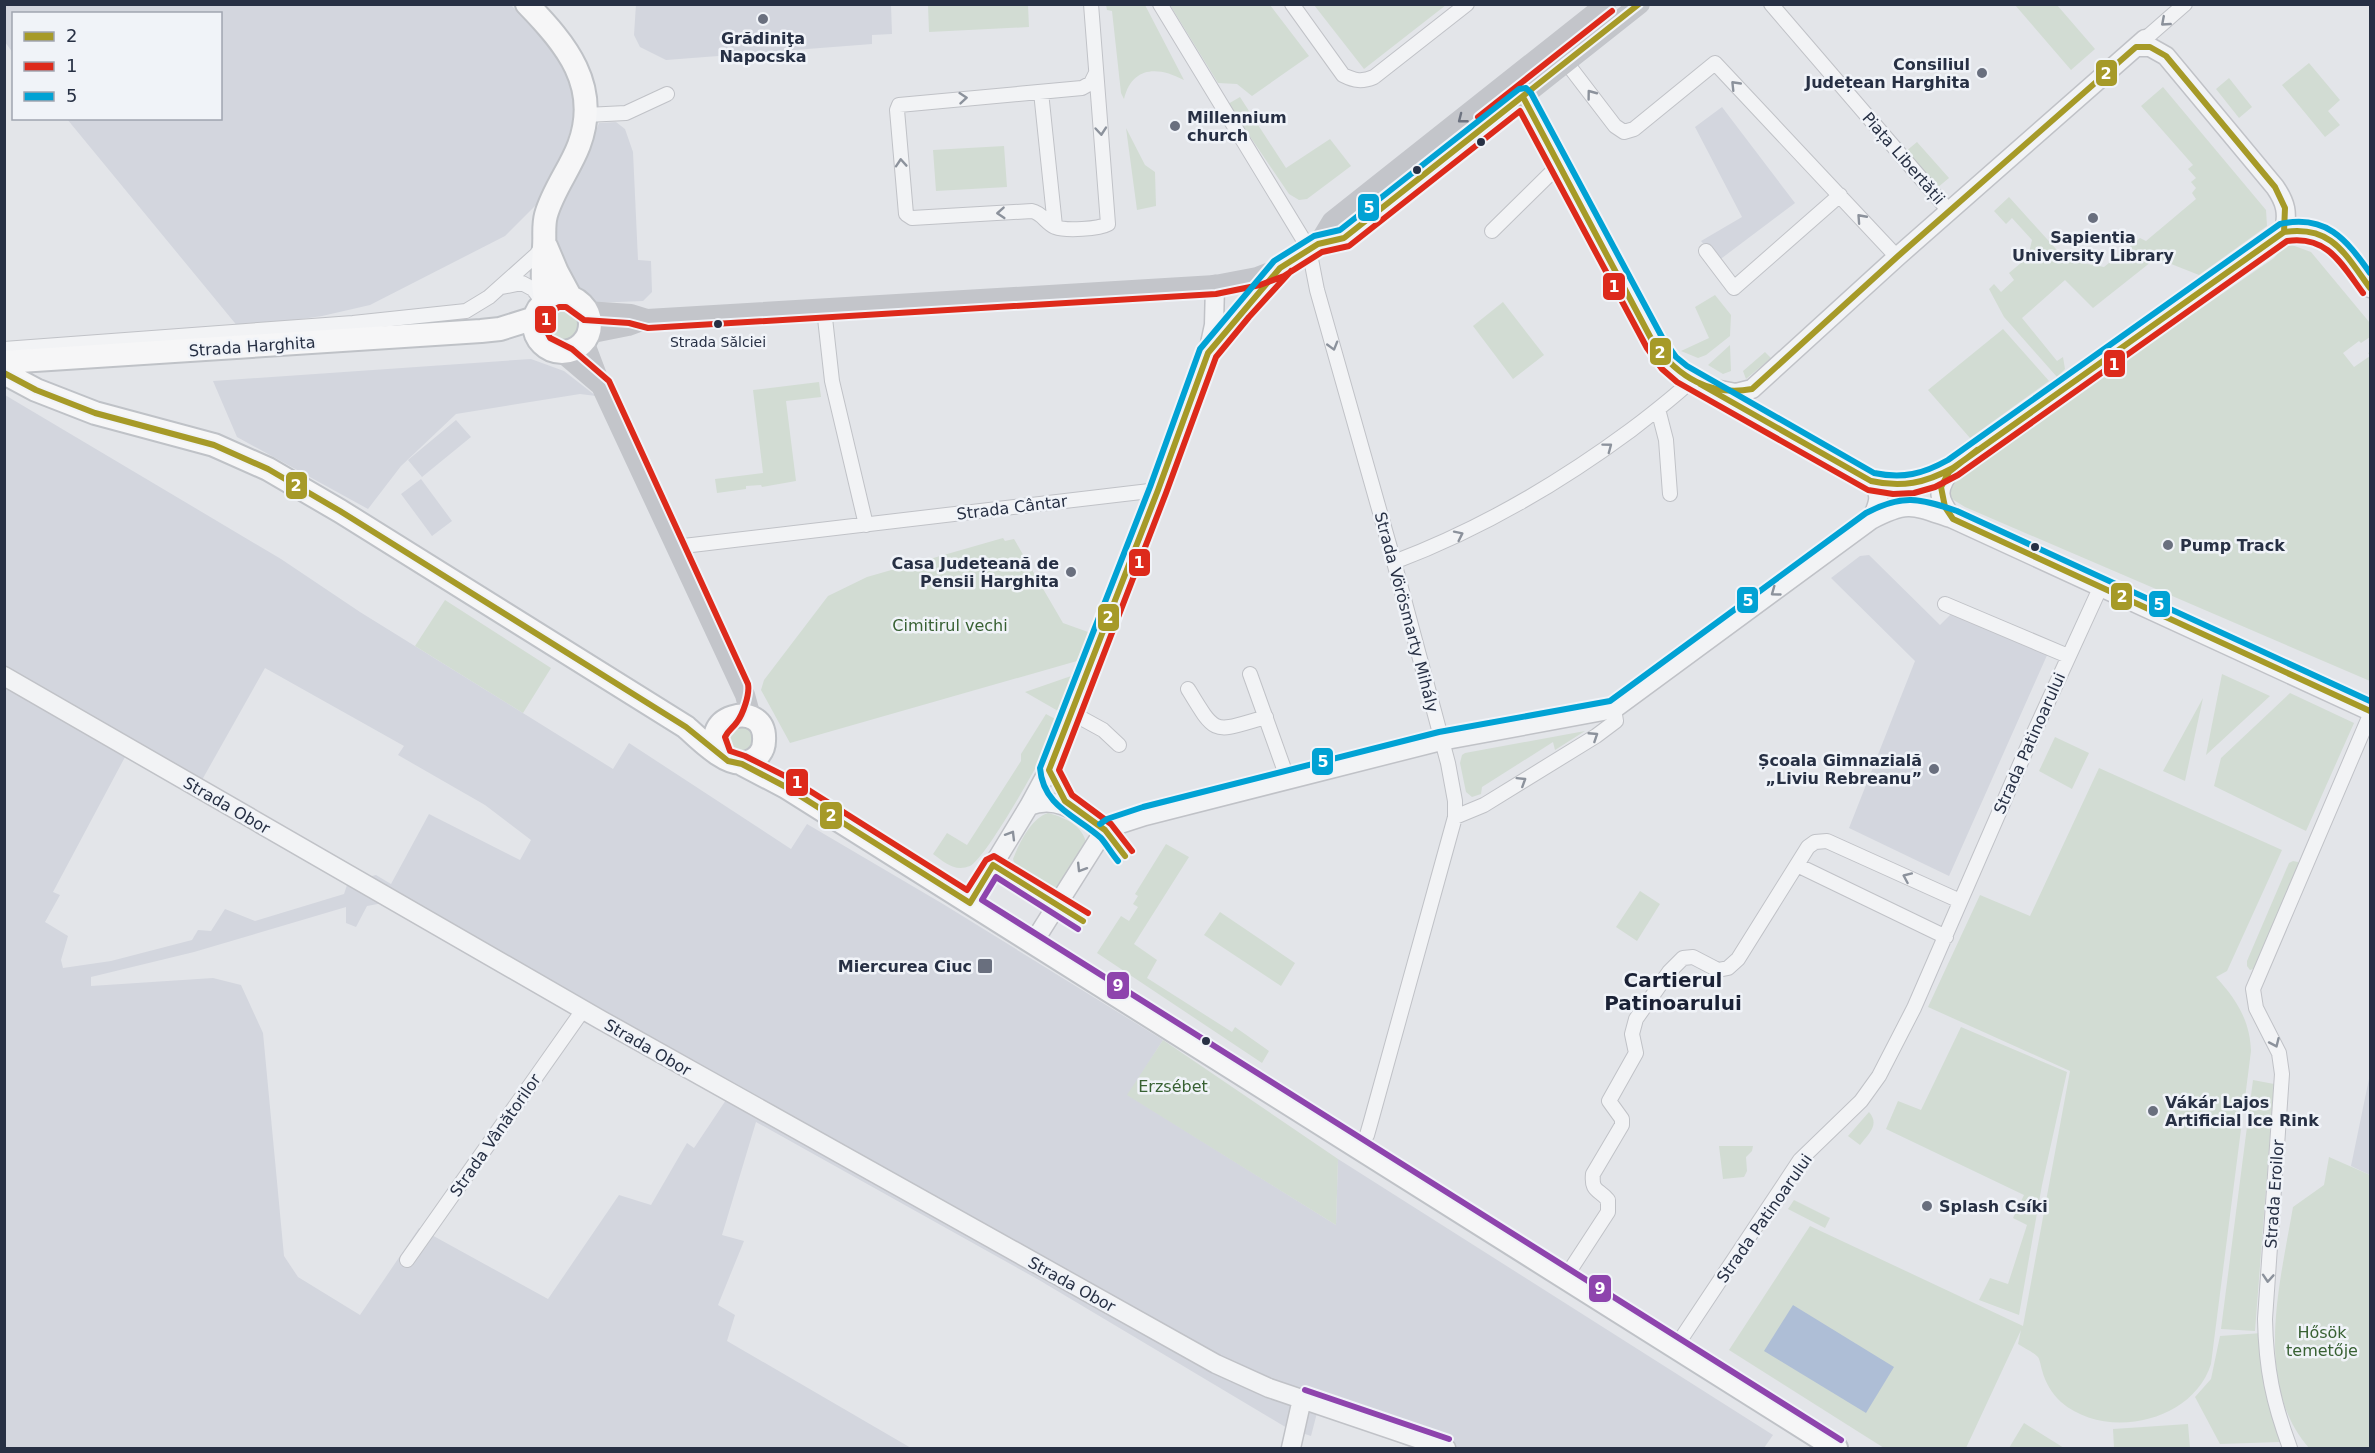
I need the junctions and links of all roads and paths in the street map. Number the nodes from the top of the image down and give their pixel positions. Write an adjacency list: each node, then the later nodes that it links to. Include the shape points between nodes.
1 (527, 4): 16 (main road, via 556,34 574,62 586,96)
2 (1090, 4): 12 (street)
3 (1160, 4): 24 (street)
4 (1292, 4): 5 (street, via 1343,75 1364,81)
5 (1467, 4)
6 (1606, 4): 24 (main road, one-way to 24, via 1332,221)
7 (1640, 4): 11 (main road)
8 (1771, 4): 19 (street, Piața Libertății)
9 (2185, 4): 10 (street, Piața Libertății, one-way to 10)
10 (2141, 43): 19 (street, Piața Libertății); 22 (street, via 2166,56 2275,187 2287,211)
11 (1566, 62): 15 (main road); 18 (street, one-way to 11, via 1714,63 1634,129 1624,132 1615,126)
12 (1096, 73): 13 (street, via 1087,86); 20 (street, one-way to 20, via 1108,222 1100,227)
13 (1041, 92): 20 (street); 20 (street, one-way to 13, via 1032,211 912,218 904,209 899,105)
14 (667, 94): 16 (street, via 626,112)
15 (1523, 97): 17 (street); 24 (main road, via 1344,238)
16 (586, 115): 23 (main road, via 579,145 546,215)
17 (1558, 166): 21 (street); 41 (street, via 1655,344 1670,363)
18 (1840, 195): 25 (street, via 1734,288); 26 (street, one-way to 18)
19 (1950, 211): 26 (street)
20 (1054, 226)
21 (1492, 231)
22 (2284, 232): 29 (street, via 2306,228 2325,235); 47 (street)
23 (545, 243): 30 (street); 31 (main road, via 556,272); 33 (main road)
24 (1313, 247): 27 (main road); 55 (street, Strada Vörösmarty Mihály, one-way to 55, via 1317,290)
25 (1706, 251)
26 (1897, 257): 44 (street)
27 (1280, 268): 28 (main road, via 1243,281); 38 (street)
28 (1215, 285): 32 (main road); 38 (street, via 1215,316)
29 (2370, 288)
30 (495, 291): 33 (street, via 522,283 533,289); 36 (street, via 474,308 432,315)
31 (579, 304): 33 (main road, via 557,297); 34 (main road); 35 (main road, via 590,322)
32 (824, 309): 34 (main road); 53 (street, via 832,381)
33 (541, 316): 37 (main road, via 548,349); 39 (main road, Strada Harghita, via 490,330)
34 (647, 319): 35 (main road)
35 (586, 338): 37 (main road, via 574,350); 42 (main road)
36 (4, 349)
37 (561, 352): 42 (main road)
38 (1208, 353): 49 (street)
39 (4, 362)
40 (4, 373): 68 (main road, via 96,413 214,445 268,469)
41 (1692, 380): 43 (street); 45 (street)
42 (601, 386): 54 (main road)
43 (1710, 388): 44 (street, via 1736,393); 46 (street)
44 (1752, 389): 46 (street, via 1757,408)
45 (1658, 409): 50 (street, via 1666,440); 55 (street, one-way to 45, via 1441,544 1525,500 1582,466)
46 (1766, 420): 48 (street)
47 (1953, 468): 48 (street, via 1920,484 1890,486); 51 (street, via 1940,491)
48 (1871, 481): 52 (street, via 1879,498)
49 (1158, 490): 53 (street, Strada Cântar); 64 (street)
50 (1670, 494)
51 (1953, 519): 52 (street, via 1904,507); 56 (street)
52 (1871, 520): 62 (street, one-way to 62)
53 (866, 525): 54 (street, Strada Cântar)
54 (675, 548): 67 (main road, via 745,695)
55 (1394, 562): 69 (street, Strada Vörösmarty Mihály)
56 (2101, 586): 58 (street, Strada Patinoarului); 63 (street)
57 (1945, 604): 58 (street)
58 (2068, 656): 81 (street, Strada Patinoarului)
59 (1250, 674): 66 (street)
60 (4, 676): 85 (street, Strada Obor)
61 (1188, 689): 66 (street, via 1206,720 1216,728)
62 (1614, 709): 69 (street); 78 (street, one-way to 62, via 1484,805 1596,736 1616,721)
63 (2370, 711)
64 (1072, 713): 70 (street, via 1103,730); 73 (street)
65 (2370, 716): 94 (street, Strada Eroilor, one-way to 94, via 2253,989 2256,1008 2279,1053 2282,1074 2265,1319 2266,1357 2278,1416)
66 (1266, 717): 74 (street)
67 (733, 720): 68 (main road); 71 (main road, via 756,721 764,733); 72 (main road, via 716,742)
68 (686, 727): 72 (main road)
69 (1441, 741): 74 (street); 78 (street, Strada Vörösmarty Mihály)
70 (1119, 745)
71 (763, 747): 72 (main road, via 755,758); 75 (main road)
72 (733, 760): 75 (main road)
73 (1049, 770): 76 (street); 77 (street)
74 (1288, 780): 79 (street, via 1145,816)
75 (786, 787): 82 (main road)
76 (1029, 806): 77 (street, via 1050,801); 82 (street, one-way to 76)
77 (1068, 806): 79 (street)
78 (1455, 817): 86 (street, Strada Vörösmarty Mihály, via 1367,1135)
79 (1106, 831): 84 (street, one-way to 84)
80 (1797, 865): 81 (street, one-way to 80, via 1827,842 1812,843); 83 (street); 88 (street, via 1732,966 1718,970 1693,957 1683,958 1636,1019 1632,1034 1636,1053 1609,1101 1622,1125 1593,1174 1595,1190 1608,1200 1608,1212)
81 (1960, 901): 83 (street, Strada Patinoarului)
82 (970, 903): 84 (main road)
83 (1946, 937): 89 (street, Strada Patinoarului, via 1879,1076 1861,1101 1800,1161)
84 (1033, 943): 86 (main road)
85 (583, 1010): 87 (street, Strada Vânătorilor); 90 (street, Strada Obor, via 1216,1364)
86 (1358, 1148): 88 (main road)
87 (407, 1260)
88 (1565, 1278): 89 (main road)
89 (1675, 1348): 93 (main road)
90 (1302, 1399): 91 (street); 92 (street, Strada Obor)
91 (1291, 1449)
92 (1446, 1449)
93 (1836, 1449)
94 (2290, 1449)

